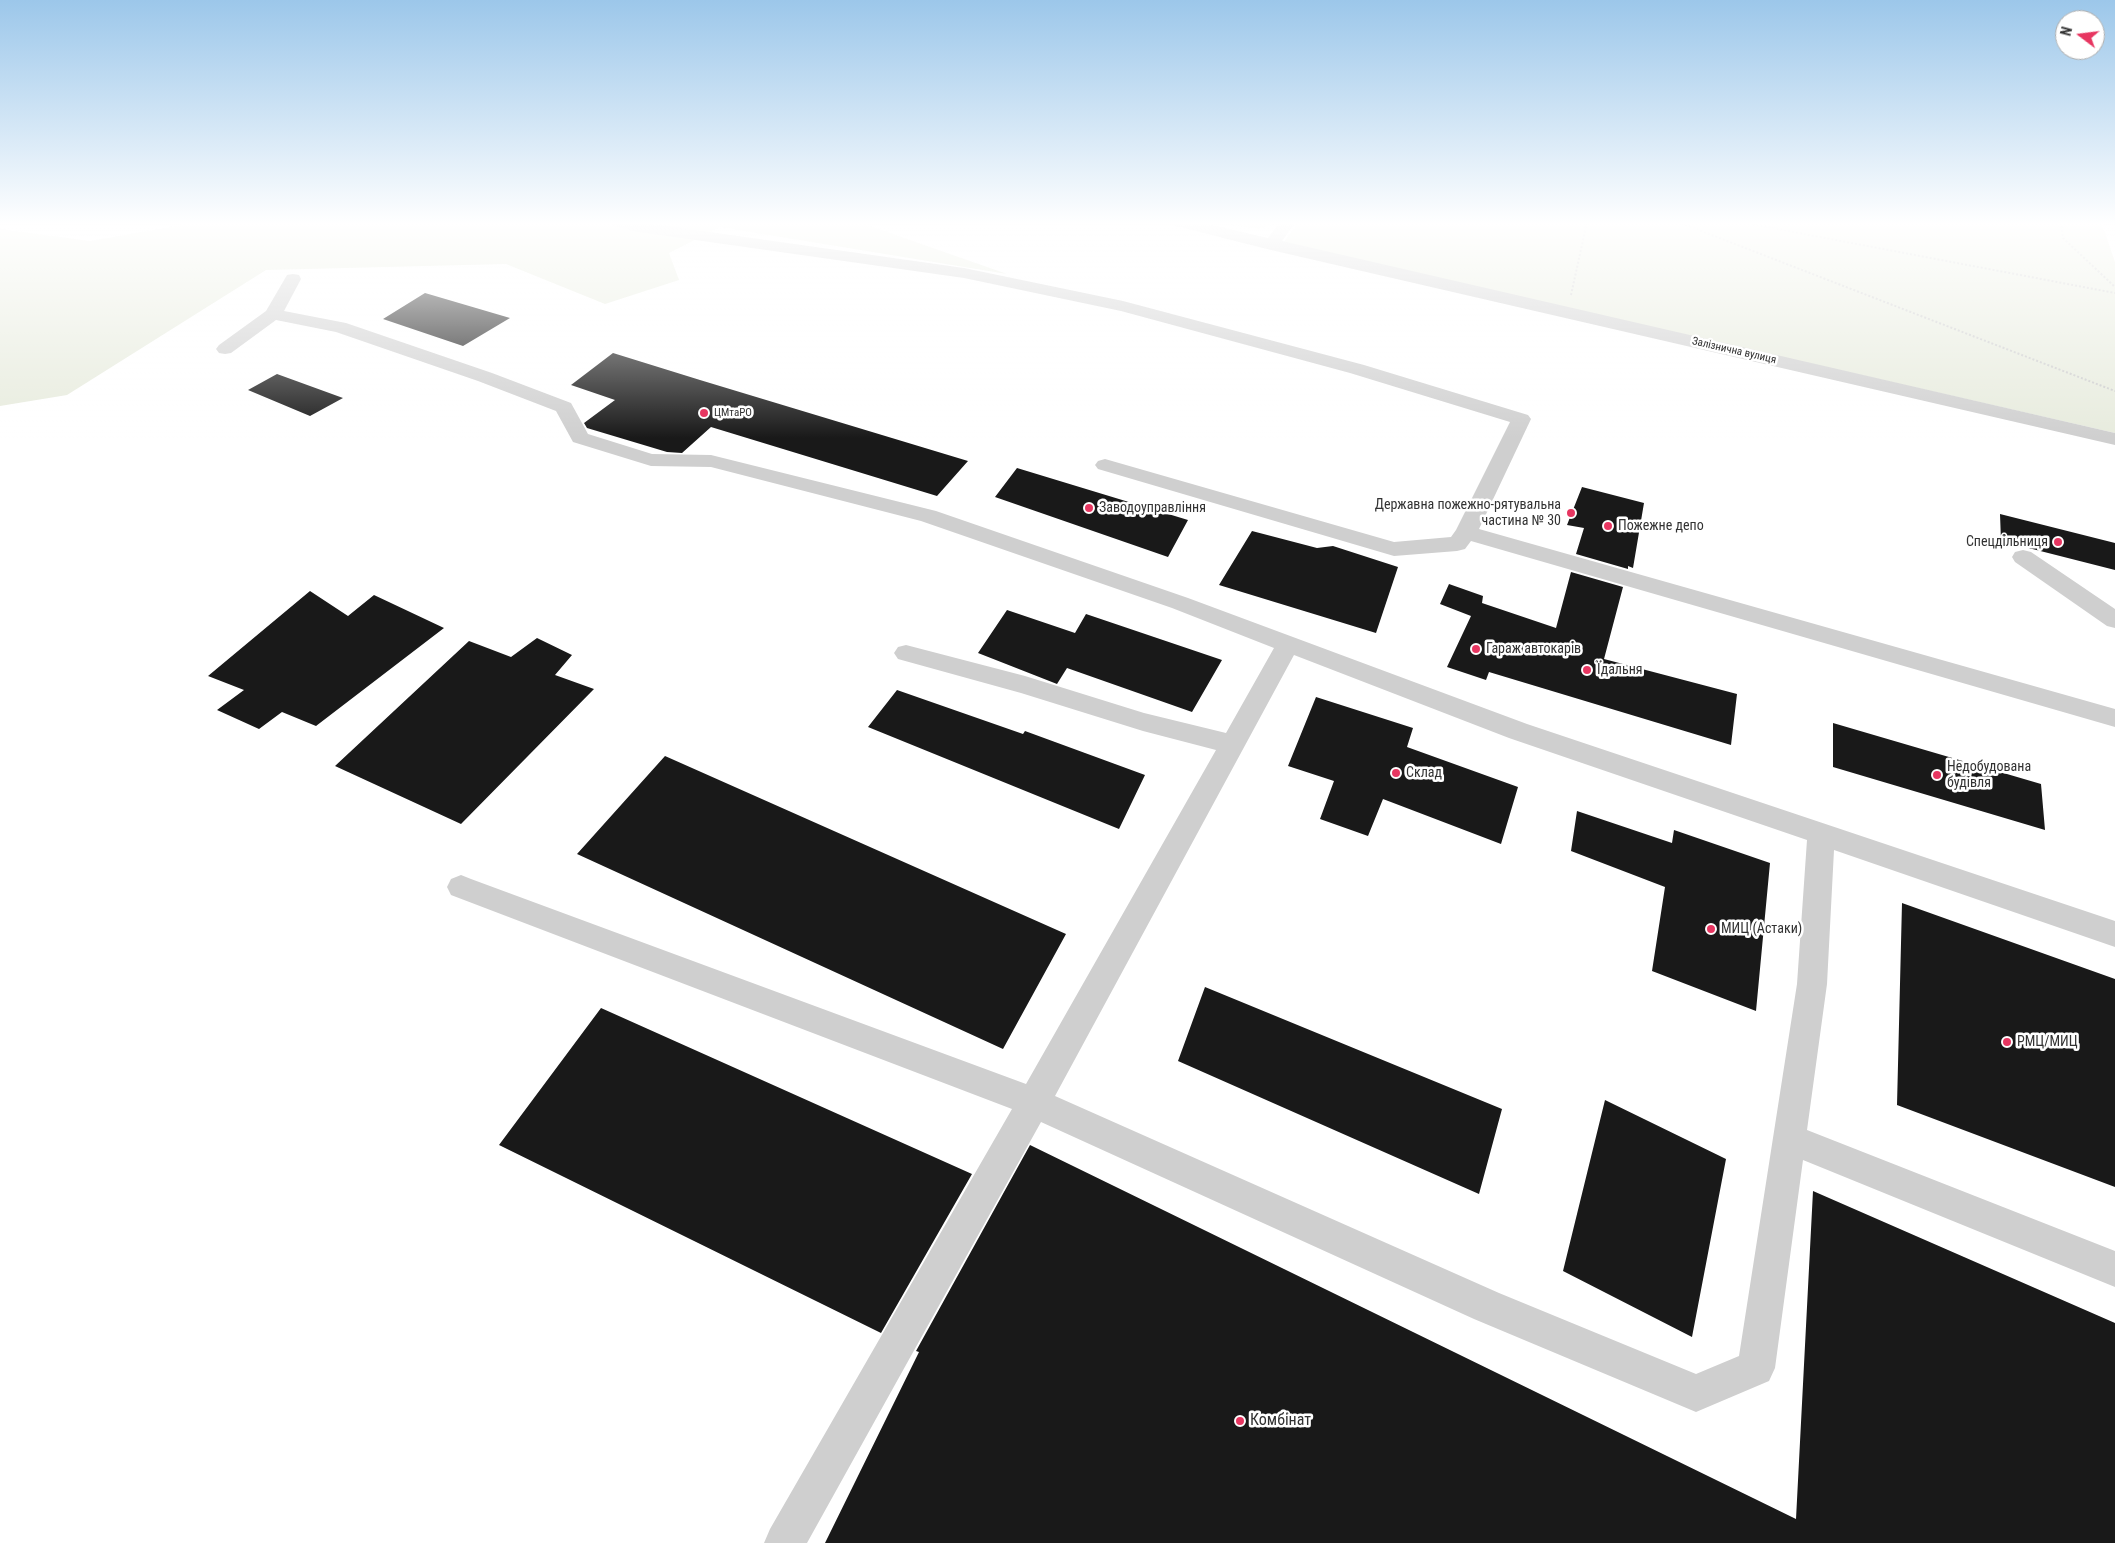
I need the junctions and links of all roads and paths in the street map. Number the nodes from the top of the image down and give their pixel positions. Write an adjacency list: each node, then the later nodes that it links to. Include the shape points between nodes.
1 (284, 294): 7 (street)
2 (1065, 294): 12 (street, via 1123,306 1356,369 1521,418)
3 (1486, 294): 6 (street, Залізнична вулиця)
4 (1572, 294): 6 (path)
5 (1864, 294): 9 (path)
6 (1568, 313): 10 (street, Залізнична вулиця)
7 (273, 314): 8 (street); 15 (street, via 340,327 564,407 580,438 651,460 711,460 928,516)
8 (225, 349)
9 (2115, 391)
10 (2115, 439)
11 (1105, 465): 12 (street, via 1394,549 1457,544)
12 (1466, 533): 17 (street)
13 (2023, 557): 14 (street)
14 (2115, 620)
15 (1288, 644): 18 (street); 19 (street, via 1518,732)
16 (906, 654): 18 (street)
17 (2115, 718)
18 (1232, 744): 22 (street)
19 (1821, 834): 21 (street); 23 (street, via 1812,984)
20 (461, 887): 22 (street)
21 (2115, 934)
22 (1033, 1102): 23 (street, via 1487,1306 1696,1393 1756,1368); 25 (street)
23 (1790, 1138): 24 (street)
24 (2115, 1269)
25 (784, 1543)

